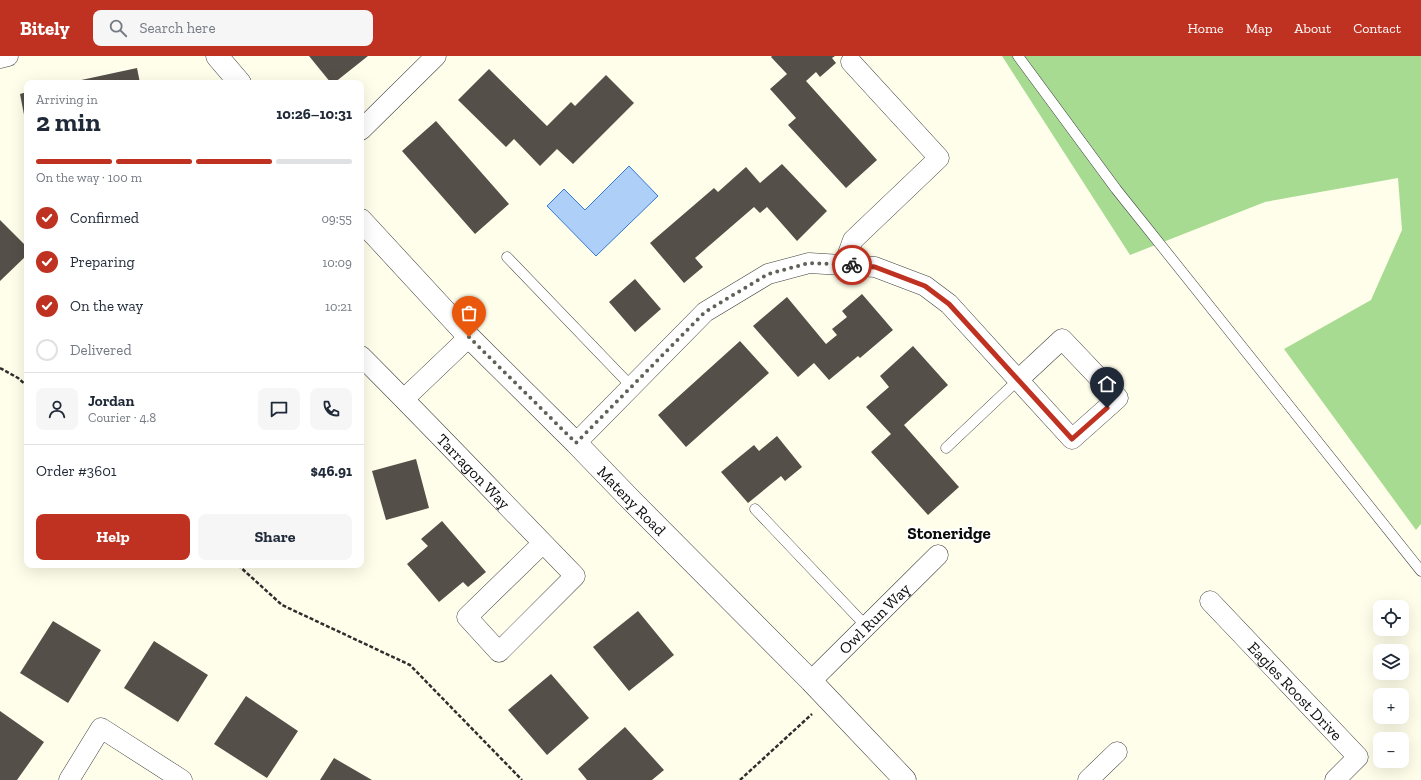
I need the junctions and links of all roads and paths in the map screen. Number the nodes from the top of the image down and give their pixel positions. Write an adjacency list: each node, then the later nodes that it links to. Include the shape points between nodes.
1 (8, 56): 5 (street)
2 (217, 56): 7 (street)
3 (436, 56): 8 (street)
4 (1018, 56): 25 (lane, via 1116,189)
5 (0, 58)
6 (851, 62): 11 (street, via 939,158 853,240)
7 (237, 80)
8 (364, 127)
9 (364, 223): 12 (street, Mateny Road)
10 (507, 257): 17 (lane)
11 (844, 265): 15 (street, via 875,267 925,286 949,304); 17 (street, via 809,263 768,274 705,312)
12 (469, 337): 18 (street); 19 (street, Mateny Road)
13 (364, 359): 18 (street, Tarragon Way)
14 (0, 368): 16 (path)
15 (1018, 380): 15 (street, via 1062,340 1118,398 1072,439); 20 (lane)
16 (24, 383)
17 (631, 386): 19 (street)
18 (404, 399): 22 (street, Tarragon Way)
19 (576, 443): 28 (street, Mateny Road)
20 (946, 448)
21 (755, 509): 27 (lane)
22 (543, 543): 22 (street, Tarragon Way, via 467,616 499,652 574,576)
23 (938, 555): 27 (street, Owl Run Way)
24 (241, 568): 33 (path, via 282,605 410,666)
25 (1421, 571)
26 (1210, 602): 37 (street, Eagles Roost Drive, via 1358,757)
27 (866, 626): 28 (street, Owl Run Way)
28 (811, 681): 29 (street, Mateny Road)
29 (828, 699): 34 (path); 35 (street, Mateny Road)
30 (1117, 752): 36 (street)
31 (69, 780): 32 (street, via 101,728)
32 (182, 780)
33 (522, 780)
34 (740, 780)
35 (905, 780)
36 (1088, 780)
37 (1335, 780)

